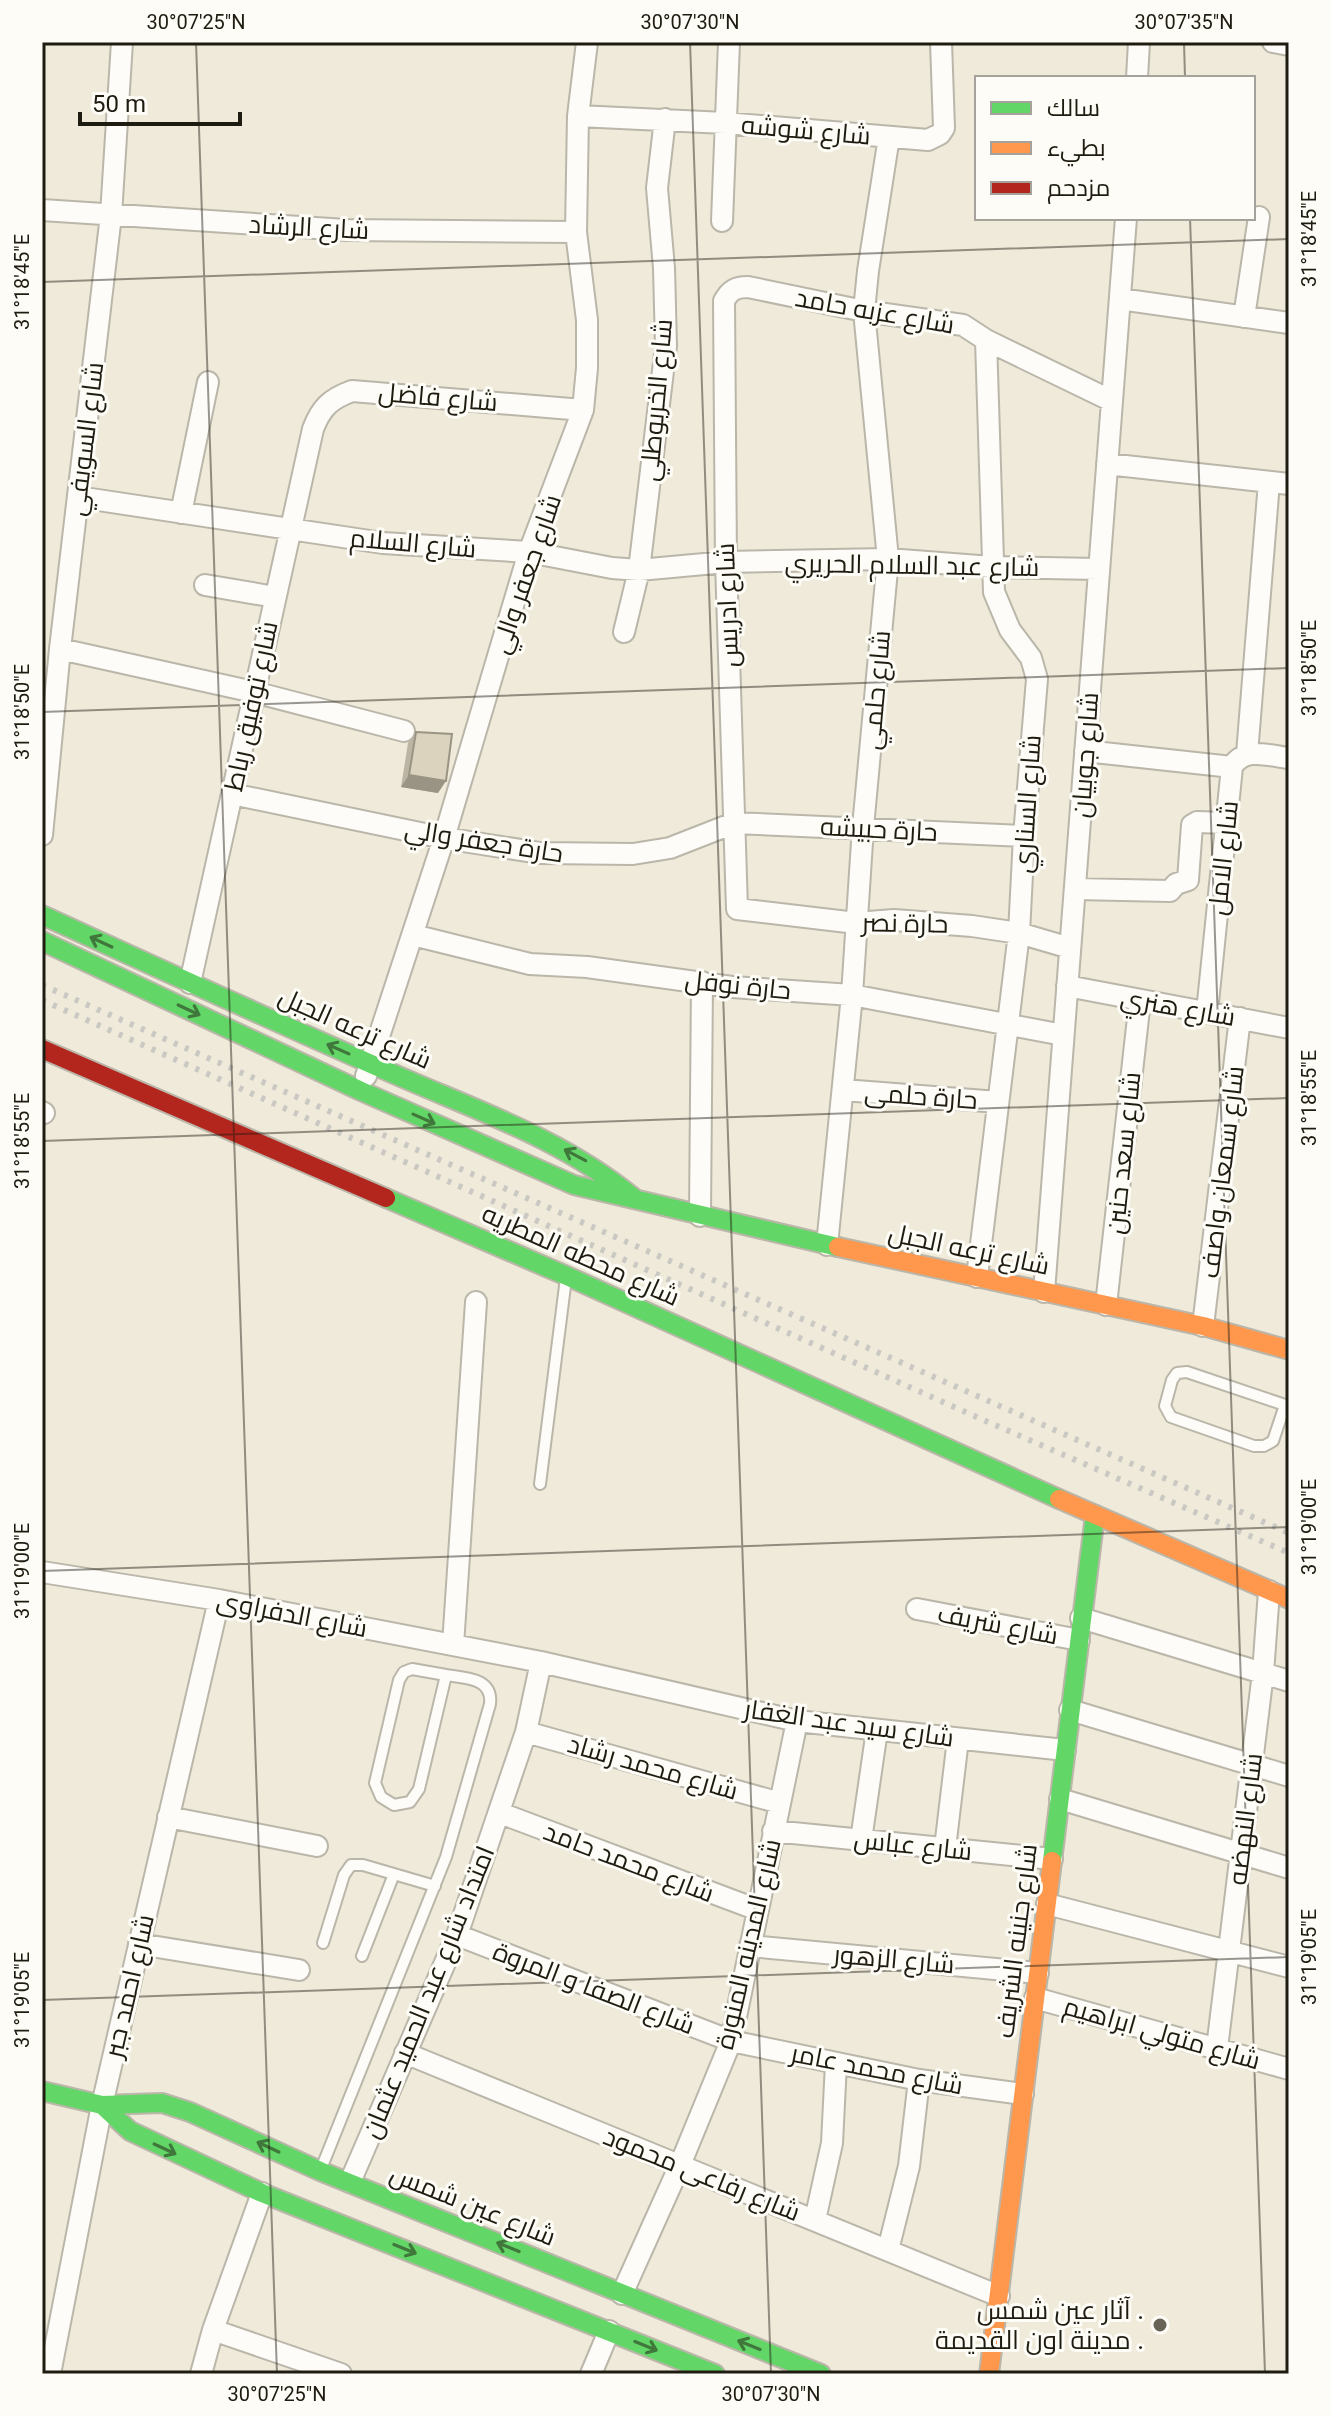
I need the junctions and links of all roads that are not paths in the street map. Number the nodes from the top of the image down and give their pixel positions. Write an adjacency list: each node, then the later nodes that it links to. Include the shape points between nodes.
1 (122, 42): 14 (street, شارع السويفي)
2 (587, 42): 9 (street, شارع جعفر والي)
3 (729, 42): 11 (street)
4 (941, 42): 12 (street, شارع شوشه, via 944,128 928,140)
5 (1139, 42): 8 (street)
6 (1273, 42): 7 (street)
7 (1289, 45)
8 (1137, 76)
9 (578, 116): 10 (street, شارع شوشه); 18 (street, شارع جعفر والي)
10 (665, 119): 11 (street, شارع شوشه); 39 (street, شارع الخربوطلي, via 657,188 666,346)
11 (725, 123): 12 (street, شارع شوشه); 17 (street)
12 (889, 137): 21 (street, شارع حلمي)
13 (42, 210): 14 (street, شارع الرشاد)
14 (111, 215): 18 (street, شارع الرشاد, via 346,230); 31 (street, شارع السويفي)
15 (1259, 217): 22 (street)
16 (1126, 220): 19 (street, شارع جوبيان)
17 (722, 221)
18 (576, 232): 27 (street, شارع جعفر والي, via 587,320)
19 (1120, 299): 22 (street); 26 (street, شارع جوبيان)
20 (724, 301): 21 (street, شارع عزبه حامد, via 729,292 748,287); 36 (street, شارع ادريس)
21 (864, 311): 24 (street, شارع عزبه حامد, via 963,325); 35 (street, شارع حلمي)
22 (1244, 317): 23 (street)
23 (1289, 323)
24 (986, 340): 26 (street, شارع عزبه حامد); 37 (street, شارع السناري)
25 (208, 382): 32 (street)
26 (1112, 401): 29 (street, شارع جوبيان)
27 (583, 410): 28 (street, شارع فاضل, via 352,391 327,404); 34 (street, شارع جعفر والي)
28 (313, 429): 33 (street, شارع توفيق رباط)
29 (1107, 464): 30 (street); 38 (street, شارع جوبيان)
30 (1279, 483): 48 (street, شارع الامل)
31 (78, 497): 32 (street, شارع السلام); 43 (street, شارع السويفي)
32 (181, 513): 33 (street, شارع السلام)
33 (290, 530): 34 (street, شارع السلام, via 383,543); 41 (street, شارع توفيق رباط)
34 (529, 552): 39 (street, شارع السلام); 55 (street, شارع جعفر والي)
35 (888, 559): 36 (street, شارع عبد السلام الحريري); 37 (street, شارع عبد السلام الحريري); 52 (street, شارع حلمي)
36 (726, 562): 39 (street, شارع السلام); 50 (street, شارع ادريس)
37 (992, 567): 38 (street, شارع عبد السلام الحريري); 54 (street, شارع السناري, via 1002,613 1031,658 1037,679)
38 (1099, 569): 46 (street, شارع جوبيان)
39 (639, 570): 42 (street, شارع الخربوطلي)
40 (205, 585): 41 (street)
41 (275, 597): 44 (street, شارع توفيق رباط)
42 (624, 632)
43 (60, 649): 44 (street); 53 (street, شارع السويفي)
44 (254, 692): 45 (street); 49 (street, شارع توفيق رباط)
45 (404, 731)
46 (1085, 751): 48 (street); 56 (street, شارع جوبيان)
47 (1289, 758): 48 (street)
48 (1240, 760): 51 (street, شارع الامل)
49 (232, 794): 55 (street, حارة جعفر والي); 65 (street, شارع توفيق رباط)
50 (734, 823): 52 (street, حارة حبيشه); 55 (street, حارة جعفر والي, via 670,848 633,854 540,853); 57 (street, شارع ادريس)
51 (1226, 823): 56 (street, via 1192,825 1188,880 1170,891); 69 (street, شارع الامل)
52 (863, 827): 54 (street, حارة حبيشه); 59 (street, شارع حلمي)
53 (42, 835)
54 (1024, 836): 60 (street, شارع السناري)
55 (444, 838): 61 (street, شارع جعفر والي)
56 (1075, 889): 63 (street, شارع جوبيان)
57 (737, 909): 59 (street, حارة نصر)
58 (42, 915): 65 (street, شارع ترعه الجبل, one-way to 58)
59 (856, 923): 60 (street, حارة نصر, via 933,922); 67 (street, شارع حلمي)
60 (1019, 933): 63 (street, حارة نصر); 71 (street, شارع السناري)
61 (413, 935): 64 (street, حارة نوفل, via 530,964); 75 (street, شارع جعفر والي)
62 (42, 941): 77 (street, شارع ترعه الجبل, one-way to 77)
63 (1070, 948): 66 (street, شارع جوبيان)
64 (702, 982): 67 (street, حارة نوفل); 80 (street)
65 (190, 983): 75 (street, شارع ترعه الجبل, one-way to 65)
66 (1067, 986): 68 (street, شارع هنري); 73 (street, شارع جوبيان)
67 (852, 995): 71 (street, حارة نوفل); 76 (street, شارع حلمي)
68 (1140, 1000): 69 (street, شارع هنري); 86 (street, شارع سعد حنين)
69 (1207, 1012): 70 (street, شارع هنري)
70 (1240, 1018): 72 (street, شارع هنري); 87 (street, شارع سمعان واصف)
71 (1008, 1024): 73 (street, حارة نوفل); 78 (street, شارع السناري)
72 (1289, 1028)
73 (1063, 1035): 84 (street, شارع جوبيان)
74 (42, 1049): 82 (street, شارع محطه المطريه)
75 (370, 1063): 77 (street, شارع جعفر والي); 79 (street, شارع ترعه الجبل, one-way to 75, via 576,1155)
76 (843, 1090): 78 (street, حارة حلمى); 81 (street, شارع حلمي)
77 (361, 1091): 79 (street, شارع ترعه الجبل, one-way to 79, via 574,1185)
78 (998, 1102): 83 (street, شارع السناري)
79 (638, 1202): 80 (street, شارع ترعه الجبل)
80 (700, 1216): 81 (street, شارع ترعه الجبل)
81 (827, 1245): 83 (street, شارع ترعه الجبل)
82 (567, 1276): 91 (lane); 92 (street, شارع محطه المطريه)
83 (977, 1277): 84 (street, شارع ترعه الجبل)
84 (1044, 1292): 86 (street, شارع ترعه الجبل)
85 (476, 1302): 100 (street)
86 (1106, 1305): 87 (street, شارع ترعه الجبل)
87 (1203, 1326): 88 (street, شارع ترعه الجبل)
88 (1289, 1350)
89 (1289, 1391): 90 (lane)
90 (1285, 1405): 90 (lane, via 1275,1437 1259,1447 1175,1419 1165,1401 1172,1380 1182,1371)
91 (540, 1484)
92 (1095, 1515): 94 (street, شارع محطه المطريه); 98 (street, شارع جنينه الشريف)
93 (42, 1572): 96 (street, شارع الدفراوى)
94 (1269, 1591): 95 (street, شارع محطه المطريه); 102 (street, شارع النهضه)
95 (1289, 1599)
96 (219, 1600): 100 (street, شارع الدفراوى); 116 (street, شارع احمد جبر)
97 (917, 1609): 99 (street, شارع شريف)
98 (1081, 1618): 99 (street, شارع جنينه الشريف); 102 (street)
99 (1079, 1640): 105 (street, شارع جنينه الشريف)
100 (453, 1645): 101 (street, شارع الدفراوى)
101 (541, 1662): 106 (street, شارع سيد عبد الغفار); 108 (street, امتداد شارع عبد الحميد عثمان)
102 (1263, 1673): 104 (street); 111 (street, شارع النهضه)
103 (446, 1675): 103 (lane, via 412,1669 401,1675 375,1783 387,1802 410,1802 419,1789); 125 (lane, via 483,1683 491,1698)
104 (1289, 1681)
105 (1070, 1710): 110 (street, شارع جنينه الشريف); 111 (street)
106 (797, 1721): 107 (street, شارع سيد عبد الغفار); 114 (street, شارع المدينه المنورة)
107 (877, 1730): 109 (street, شارع سيد عبد الغفار); 118 (street)
108 (526, 1732): 114 (street, شارع محمد رشاد); 115 (street, امتداد شارع عبد الحميد عثمان)
109 (958, 1739): 110 (street, شارع سيد عبد الغفار); 120 (street)
110 (1065, 1750): 113 (street, شارع جنينه الشريف)
111 (1252, 1764): 112 (street); 121 (street, شارع النهضه)
112 (1289, 1776)
113 (1060, 1799): 121 (street); 122 (street, شارع جنينه الشريف)
114 (780, 1803): 117 (street, شارع المدينه المنورة)
115 (500, 1813): 127 (street, شارع محمد حامد); 128 (street, امتداد شارع عبد الحميد عثمان)
116 (168, 1817): 119 (street); 130 (street, شارع احمد جبر)
117 (773, 1831): 118 (street, شارع عباس); 127 (street, شارع المدينه المنورة)
118 (861, 1840): 120 (street, شارع عباس)
119 (317, 1846)
120 (945, 1848): 122 (street, شارع عباس)
121 (1241, 1853): 123 (street); 132 (street, شارع النهضه)
122 (1052, 1859): 126 (street, شارع جنينه الشريف)
123 (1289, 1868)
124 (394, 1874): 125 (lane); 129 (lane, via 357,1864 347,1870); 133 (lane)
125 (435, 1886): 148 (lane)
126 (1047, 1904): 132 (street); 136 (street, شارع جنينه الشريف)
127 (758, 1910): 131 (street, شارع المدينه المنورة)
128 (457, 1935): 138 (street, شارع الصفا و المروة); 140 (street, امتداد شارع عبد الحميد عثمان)
129 (323, 1943)
130 (139, 1944): 135 (street); 146 (street, شارع احمد جبر)
131 (750, 1946): 136 (street, شارع الزهور); 138 (street, شارع المدينه المنورة)
132 (1229, 1950): 134 (street); 139 (street, شارع النهضه)
133 (362, 1956)
134 (1289, 1967)
135 (299, 1970)
136 (1038, 1973): 137 (street, شارع جنينه الشريف)
137 (1035, 1998): 139 (street, شارع متولي ابراهيم); 145 (street, شارع جنينه الشريف)
138 (731, 2041): 141 (street, شارع محمد عامر); 147 (street, شارع المدينه المنورة)
139 (1217, 2048): 142 (street, شارع متولي ابراهيم)
140 (405, 2053): 147 (street, شارع رفاعى محمود); 149 (street, امتداد شارع عبد الحميد عثمان)
141 (836, 2063): 143 (street, شارع محمد عامر); 151 (street, via 832,2143)
142 (1289, 2069)
143 (919, 2080): 145 (street, شارع محمد عامر); 152 (street, via 909,2166)
144 (42, 2091): 146 (street, شارع عين شمس)
145 (1023, 2094): 154 (street, شارع جنينه الشريف)
146 (102, 2105): 148 (street, شارع عين شمس, one-way to 146, via 162,2103); 150 (street, شارع عين شمس, one-way to 150, via 130,2131); 157 (street, شارع احمد جبر)
147 (680, 2165): 151 (street, شارع رفاعى محمود); 153 (street, شارع المدينه المنورة)
148 (320, 2171): 149 (street, شارع عين شمس)
149 (350, 2182): 153 (street, شارع عين شمس, one-way to 149)
150 (262, 2193): 155 (street); 156 (street, شارع عين شمس, one-way to 156)
151 (815, 2220): 152 (street, شارع رفاعى محمود)
152 (888, 2250): 154 (street, شارع رفاعى محمود)
153 (622, 2294): 162 (street, شارع عين شمس, one-way to 153)
154 (999, 2296): 163 (street, شارع جنينه الشريف)
155 (213, 2330): 158 (street); 159 (street)
156 (609, 2331): 160 (street); 161 (street, شارع عين شمس, one-way to 161)
157 (50, 2374)
158 (201, 2374)
159 (341, 2374)
160 (591, 2374)
161 (715, 2374)
162 (821, 2374)
163 (989, 2374)

